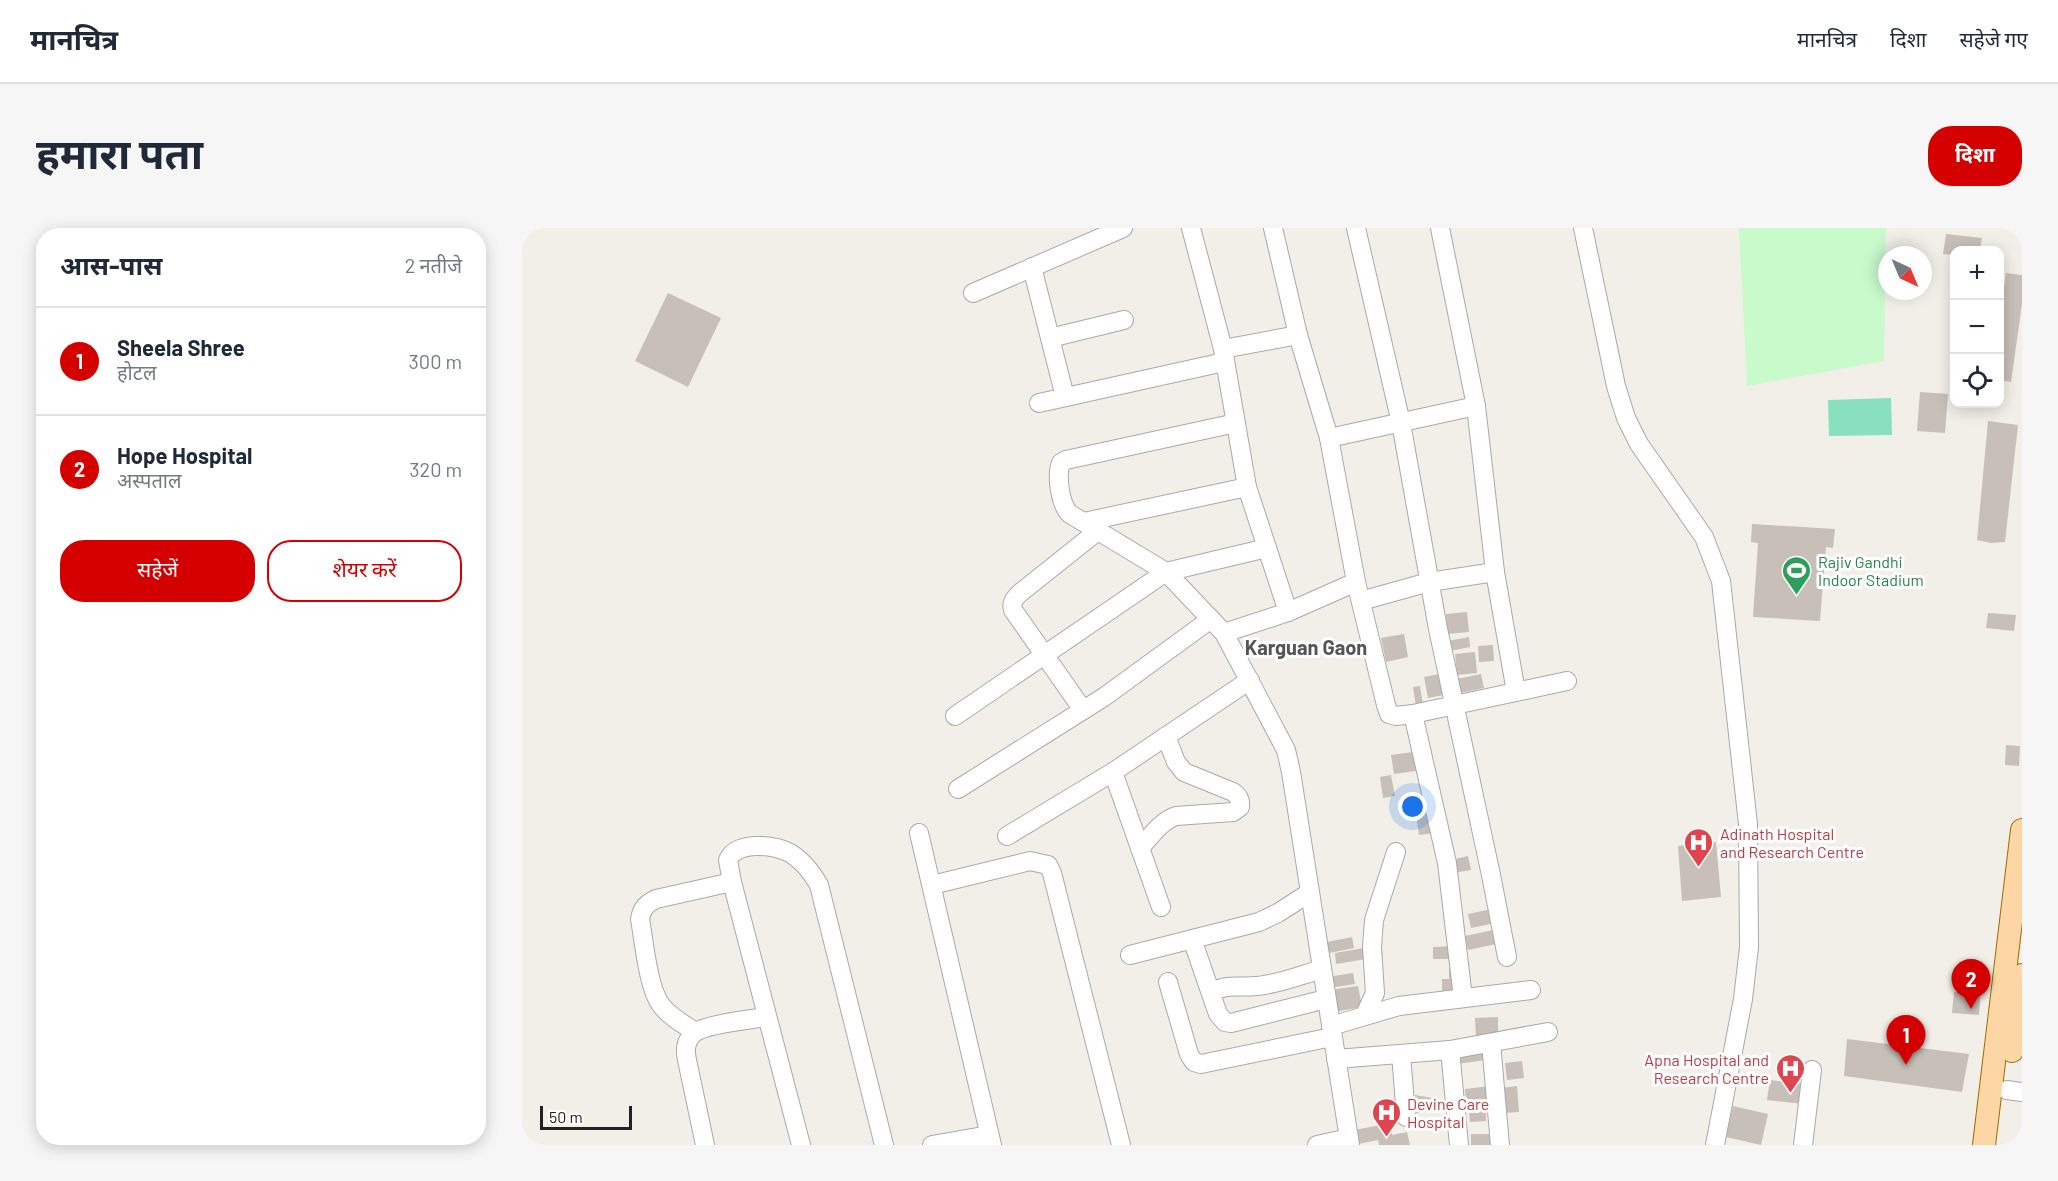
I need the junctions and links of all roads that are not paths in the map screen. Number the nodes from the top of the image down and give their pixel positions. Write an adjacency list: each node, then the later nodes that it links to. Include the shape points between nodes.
1 (1123, 228): 7 (street)
2 (1191, 228): 12 (street)
3 (1273, 228): 10 (street)
4 (1356, 228): 17 (street)
5 (1440, 228): 15 (street)
6 (1583, 228): 82 (street, via 1626,418 1639,444 1704,537 1721,581 1748,824 1749,947)
7 (1032, 267): 8 (street); 11 (street)
8 (973, 293)
9 (1124, 320): 11 (street)
10 (1298, 335): 12 (street); 18 (street)
11 (1050, 338): 13 (street)
12 (1223, 356): 13 (street); 16 (street)
13 (1065, 397): 14 (street)
14 (1039, 403)
15 (1476, 406): 17 (street); 23 (street)
16 (1236, 423): 19 (street); 20 (street, via 1061,463 1066,510)
17 (1401, 423): 18 (street); 25 (street)
18 (1329, 438): 24 (street)
19 (1247, 487): 20 (street); 21 (street)
20 (1091, 526): 22 (street); 30 (street, via 1012,605)
21 (1267, 548): 22 (street); 27 (street)
22 (1166, 572): 28 (street); 30 (street)
23 (1496, 572): 25 (street); 33 (street)
24 (1356, 582): 26 (street); 27 (street)
25 (1429, 582): 26 (street); 34 (street)
26 (1361, 601): 36 (street, via 1389,714)
27 (1288, 612): 29 (street)
28 (1211, 619): 29 (street); 35 (street)
29 (1224, 633): 31 (street)
30 (1043, 656): 35 (street); 37 (street)
31 (1250, 680): 38 (street); 48 (street, via 1286,750)
32 (1568, 681): 33 (street)
33 (1516, 692): 34 (street)
34 (1454, 706): 36 (street); 52 (street)
35 (1083, 710): 40 (street)
36 (1413, 714): 58 (street, via 1447,863)
37 (956, 716)
38 (1166, 736): 39 (street); 44 (street, via 1184,772 1238,795 1240,807 1233,812 1170,818)
39 (1113, 772): 43 (street); 44 (street)
40 (958, 789)
41 (2022, 830): 84 (main road)
42 (919, 833): 47 (street)
43 (1007, 836)
44 (1140, 848): 49 (street)
45 (1396, 852): 60 (street, via 1374,920 1375,993)
46 (732, 882): 61 (street); 62 (street, via 656,899 642,910 640,919 654,991 671,1016); 76 (street, via 728,860 730,854 742,848 774,848 789,853 813,874 819,885)
47 (932, 885): 72 (street); 78 (street, via 1030,861 1048,865)
48 (1309, 893): 50 (street, via 1259,922); 53 (street)
49 (1161, 907)
50 (1192, 939): 51 (street); 57 (street)
51 (1131, 955)
52 (1507, 957)
53 (1322, 969): 57 (street, via 1258,986 1228,986); 59 (street)
54 (2022, 975): 70 (main road)
55 (1168, 982): 63 (street, via 1194,1062 1210,1064)
56 (1532, 990): 58 (street)
57 (1210, 992): 59 (street, via 1218,1014 1231,1023)
58 (1463, 998): 60 (street, via 1398,1006)
59 (1326, 999): 63 (street)
60 (1365, 1015): 63 (street)
61 (766, 1017): 62 (street); 75 (street)
62 (694, 1032): 74 (street, via 685,1048)
63 (1332, 1032): 68 (street)
64 (1548, 1032): 65 (street)
65 (1491, 1043): 66 (street); 81 (street)
66 (1450, 1050): 67 (street); 80 (street)
67 (1401, 1054): 68 (street); 71 (street)
68 (1336, 1059): 73 (street)
69 (1812, 1070): 83 (street)
70 (2014, 1091): 85 (main road)
71 (1406, 1117)
72 (991, 1140): 77 (street)
73 (1349, 1142): 79 (street)
74 (705, 1145)
75 (801, 1145)
76 (884, 1145)
77 (932, 1145)
78 (1121, 1145)
79 (1317, 1145)
80 (1459, 1145)
81 (1500, 1145)
82 (1715, 1145)
83 (1803, 1145)
84 (1984, 1145)
85 (2000, 1145)

